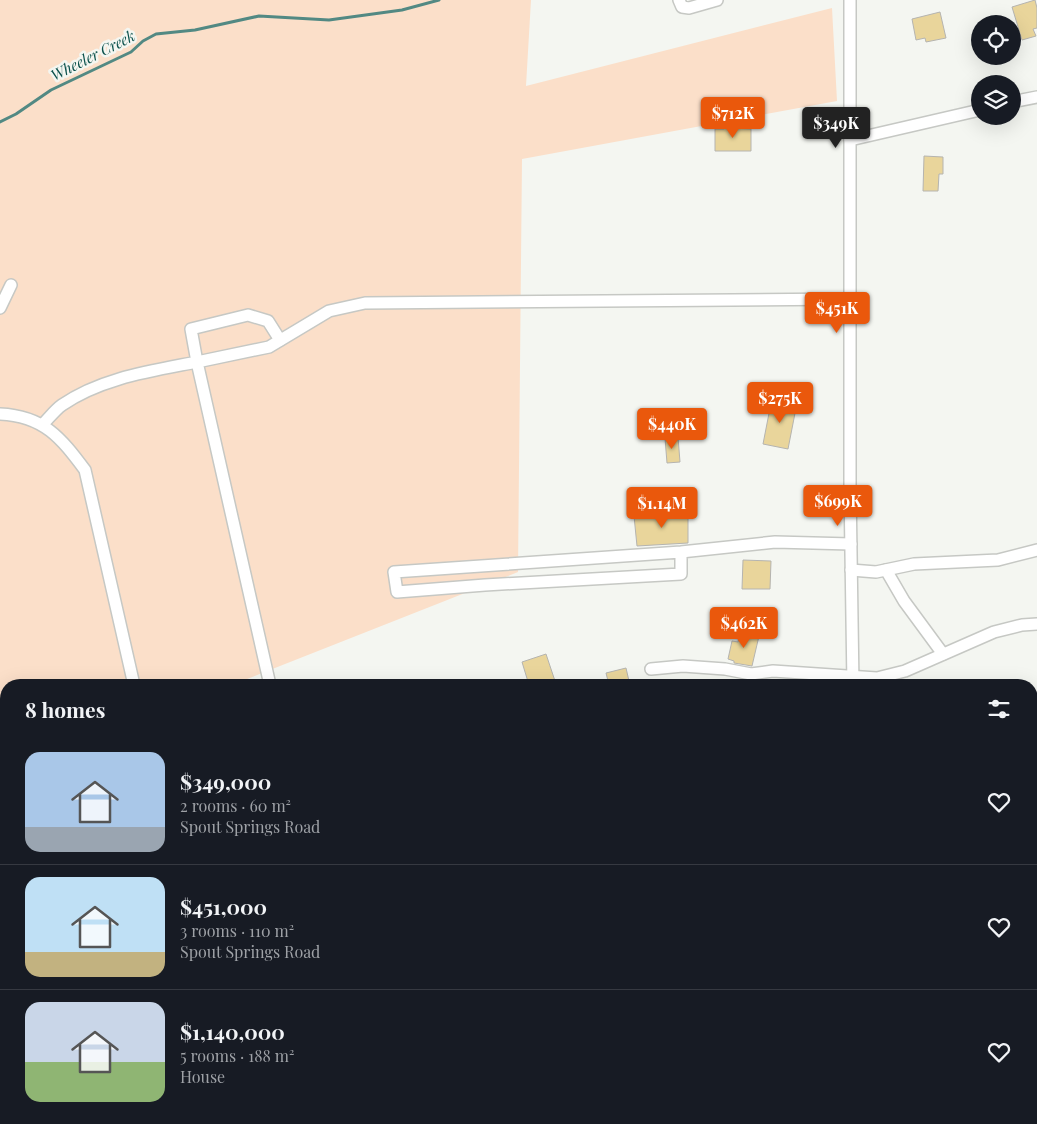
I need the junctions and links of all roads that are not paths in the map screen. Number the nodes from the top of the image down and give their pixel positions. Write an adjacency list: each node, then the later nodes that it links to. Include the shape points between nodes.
1 (679, 0): 2 (street, via 682,7 689,8)
2 (717, 0)
3 (850, 0): 7 (street)
4 (1037, 96): 5 (street)
5 (1021, 100)
6 (971, 112): 7 (street)
7 (850, 140): 9 (street)
8 (11, 284): 10 (street)
9 (850, 299): 11 (street, via 365,303 330,311); 15 (street)
10 (0, 308)
11 (280, 340): 12 (street, via 269,346); 12 (street, via 268,320 248,315 191,329)
12 (197, 362): 14 (street, via 139,373 86,390 60,406); 24 (street)
13 (0, 414): 14 (street, via 13,414)
14 (42, 424): 23 (street, via 66,444 85,470)
15 (851, 544): 17 (street, via 775,542); 18 (street)
16 (1037, 550): 19 (street, via 998,560 914,564)
17 (681, 552): 17 (street, via 423,570 394,572 397,592 681,574)
18 (851, 570): 19 (street); 26 (street)
19 (886, 570): 21 (street, via 904,601)
20 (1037, 624): 21 (street, via 994,632)
21 (943, 654): 27 (street, via 905,671)
22 (651, 669): 25 (street, via 683,666)
23 (133, 679)
24 (269, 679)
25 (835, 679)
26 (853, 679)
27 (869, 679)

